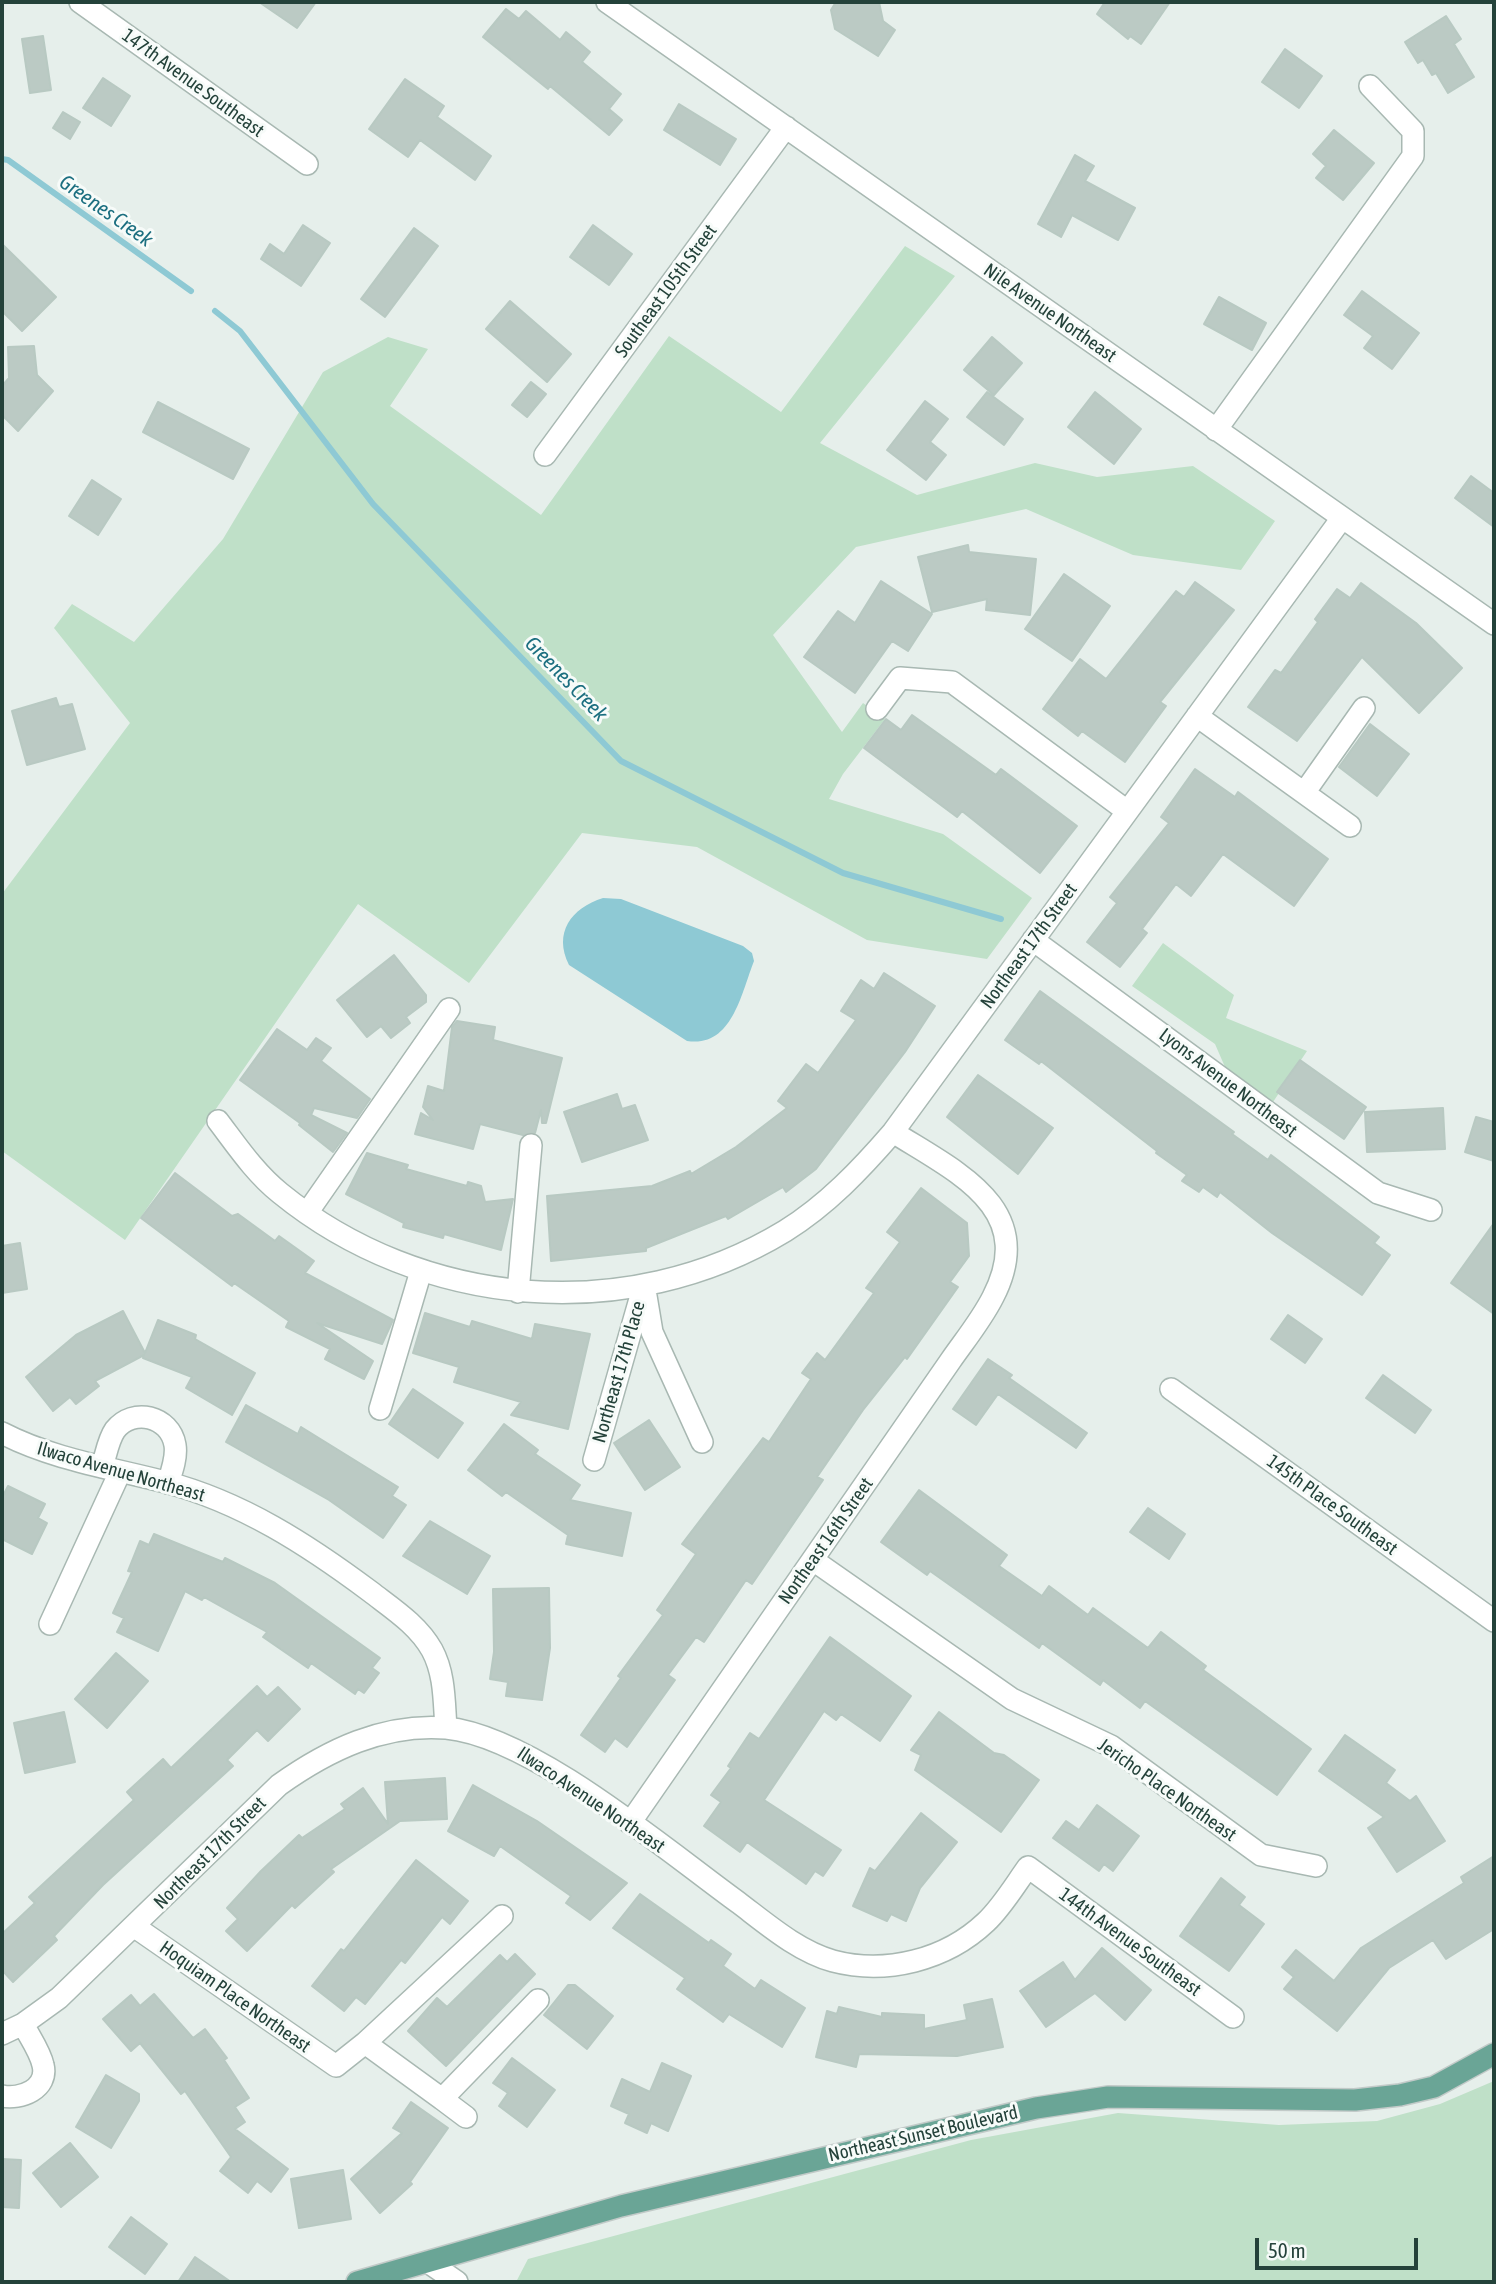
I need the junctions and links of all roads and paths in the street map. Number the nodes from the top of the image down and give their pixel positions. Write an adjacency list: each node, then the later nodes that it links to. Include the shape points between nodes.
1 (80, 2): 5 (street, 147th Avenue Southeast)
2 (607, 2): 4 (street, Nile Avenue Northeast)
3 (1370, 86): 6 (street, via 1413,131 1413,156)
4 (786, 127): 6 (street, Nile Avenue Northeast); 7 (street, Southeast 105th Street)
5 (307, 164)
6 (1216, 429): 8 (street, Nile Avenue Northeast)
7 (545, 455)
8 (1342, 518): 9 (street, Nile Avenue Northeast); 12 (street, Northeast 17th Street)
9 (1493, 620)
10 (1364, 708): 13 (street)
11 (877, 709): 14 (street, via 900,678 952,682)
12 (1197, 716): 13 (street); 14 (street, Northeast 17th Street)
13 (1304, 793): 15 (street)
14 (1127, 811): 16 (street, Northeast 17th Street)
15 (1350, 827)
16 (1033, 940): 19 (street, Northeast 17th Street); 21 (street, Lyons Avenue Northeast, via 1378,1193)
17 (449, 1009): 22 (street)
18 (218, 1121): 22 (street, Northeast 17th Street, via 252,1166)
19 (894, 1132): 24 (street, Northeast 17th Street, via 827,1200 786,1230 696,1272); 33 (street, Northeast 16th Street, via 973,1182 988,1198 1004,1228 1004,1272 993,1298)
20 (531, 1145): 25 (street)
21 (1431, 1210)
22 (307, 1213): 23 (street, Northeast 17th Street, via 373,1252)
23 (421, 1271): 25 (street, Northeast 17th Street); 27 (street)
24 (644, 1285): 25 (street, Northeast 17th Street, via 571,1294); 29 (street, via 652,1332); 30 (street, Northeast 17th Place)
25 (518, 1292)
26 (1171, 1389): 34 (street, 145th Place Southeast)
27 (380, 1409)
28 (2, 1433): 31 (street, Ilwaco Avenue Northeast)
29 (702, 1442)
30 (594, 1460)
31 (111, 1470): 32 (street, Ilwaco Avenue Northeast); 32 (street, via 110,1438 124,1422 144,1416 163,1424 175,1441); 35 (street)
32 (168, 1483): 36 (street, Ilwaco Avenue Northeast, via 260,1518 405,1618 433,1652 442,1678)
33 (814, 1560): 37 (street, Northeast 16th Street); 38 (street, Jericho Place Northeast, via 1012,1699 1111,1746 1261,1855)
34 (1494, 1621)
35 (50, 1624)
36 (446, 1728): 37 (street, Ilwaco Avenue Northeast, via 509,1746); 41 (street, Northeast 17th Street, via 385,1733 345,1745 309,1764 279,1785)
37 (630, 1823): 39 (street, Ilwaco Avenue Northeast, via 781,1935 832,1960 862,1966 921,1961 948,1948 986,1922)
38 (1316, 1866)
39 (1028, 1867): 43 (street, 144th Avenue Southeast)
40 (502, 1916): 46 (street)
41 (135, 1927): 44 (street, Northeast 17th Street, via 59,1998); 46 (street, Hoquiam Place Northeast, via 336,2066)
42 (538, 2000): 49 (street)
43 (1233, 2017)
44 (23, 2024): 45 (street, Northeast 17th Street); 48 (street, via 44,2065 43,2075 23,2096)
45 (2, 2034)
46 (365, 2043): 49 (street)
47 (1494, 2054): 51 (main road, Northeast Sunset Boulevard, via 1434,2087 1400,2095 1355,2099 1108,2097 1036,2108 621,2206)
48 (2, 2096)
49 (442, 2099): 50 (street)
50 (466, 2116)
51 (428, 2262): 52 (main road, Northeast Sunset Boulevard); 53 (street)
52 (358, 2282)
53 (457, 2282)

